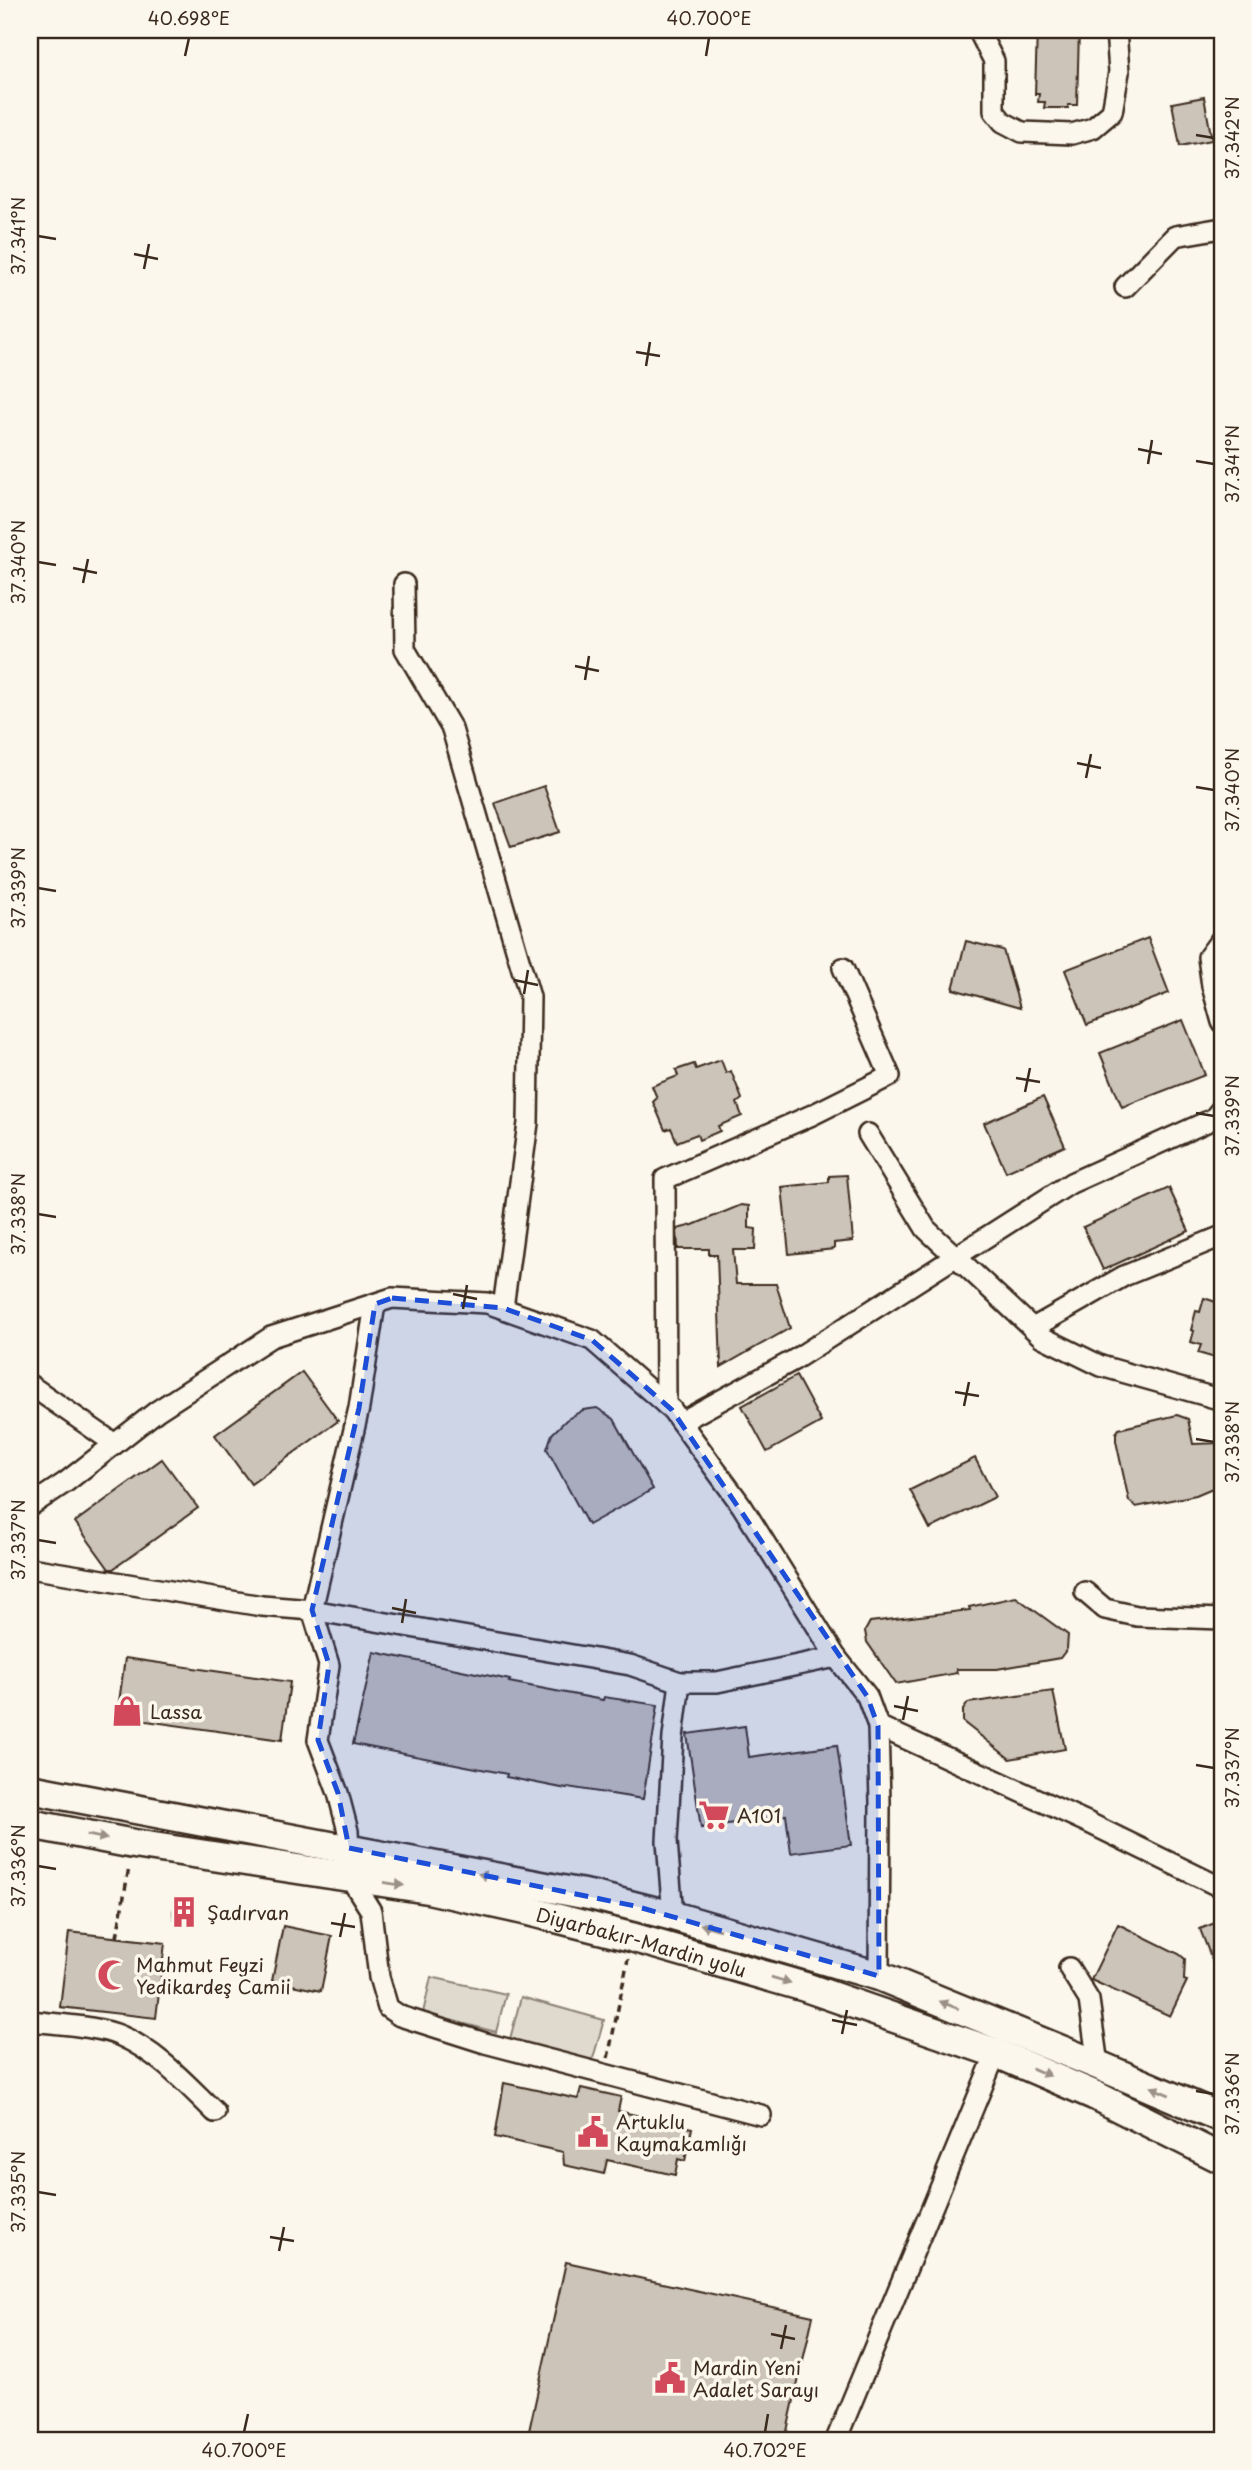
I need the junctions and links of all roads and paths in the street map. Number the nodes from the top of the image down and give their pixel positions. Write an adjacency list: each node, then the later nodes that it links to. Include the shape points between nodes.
1 (978, 30): 2 (street, via 994,61 994,111 1003,122 1022,132 1072,134 1093,128 1112,112 1119,72)
2 (1116, 30)
3 (1222, 228): 4 (street, via 1175,236)
4 (1125, 287)
5 (404, 584): 14 (street, via 405,649 452,729 530,998 528,1123)
6 (1222, 938): 8 (street, via 1208,957)
7 (843, 968): 18 (street, via 891,1076 665,1179)
8 (1222, 1023)
9 (1222, 1108): 12 (street, via 1213,1119 1071,1183)
10 (868, 1133): 12 (street, via 926,1229)
11 (1222, 1236): 15 (street, via 1124,1276)
12 (956, 1257): 15 (street); 19 (street, via 794,1360)
13 (375, 1304): 14 (street, via 393,1298 487,1303); 20 (street, via 271,1337); 24 (street, via 359,1408)
14 (503, 1308): 18 (street, via 592,1340)
15 (1033, 1328): 17 (street, via 1101,1366)
16 (30, 1385): 20 (street)
17 (1222, 1400)
18 (666, 1405): 19 (street)
19 (681, 1422): 26 (street, via 742,1506)
20 (115, 1444): 21 (street)
21 (30, 1506)
22 (30, 1567): 24 (street, via 262,1606)
23 (1085, 1592): 25 (street, via 1105,1609 1137,1616)
24 (312, 1610): 27 (street, via 630,1665); 31 (street, via 330,1665 318,1740 338,1793)
25 (1222, 1619)
26 (836, 1657): 27 (street, via 718,1682); 28 (street, via 867,1696)
27 (680, 1682): 35 (street, via 667,1841)
28 (878, 1726): 34 (street); 39 (street)
29 (30, 1788): 31 (highway, Diyarbakır-Mardin yolu)
30 (30, 1825): 33 (highway, Diyarbakır-Mardin yolu, one-way to 33)
31 (349, 1848): 35 (highway, Diyarbakır-Mardin yolu, one-way to 31)
32 (130, 1865): 36 (path)
33 (349, 1877): 41 (highway, Diyarbakır-Mardin yolu, one-way to 41, via 428,1889 631,1937 805,1987); 43 (street, via 371,1911 387,2008 485,2043)
34 (1222, 1888)
35 (673, 1916): 39 (highway, Diyarbakır-Mardin yolu, one-way to 35)
36 (117, 1937)
37 (628, 1957): 43 (path)
38 (1069, 1968): 42 (street, via 1089,2000)
39 (879, 1976): 42 (highway, Diyarbakır-Mardin yolu, one-way to 39)
40 (30, 2021): 44 (street, via 120,2035 160,2059)
41 (996, 2053): 47 (highway, Diyarbakır-Mardin yolu, one-way to 47, via 1094,2095); 48 (street)
42 (1098, 2065): 46 (highway, Diyarbakır-Mardin yolu, one-way to 42)
43 (606, 2074): 45 (street)
44 (215, 2112)
45 (761, 2115)
46 (1222, 2118)
47 (1222, 2159)
48 (836, 2440)

